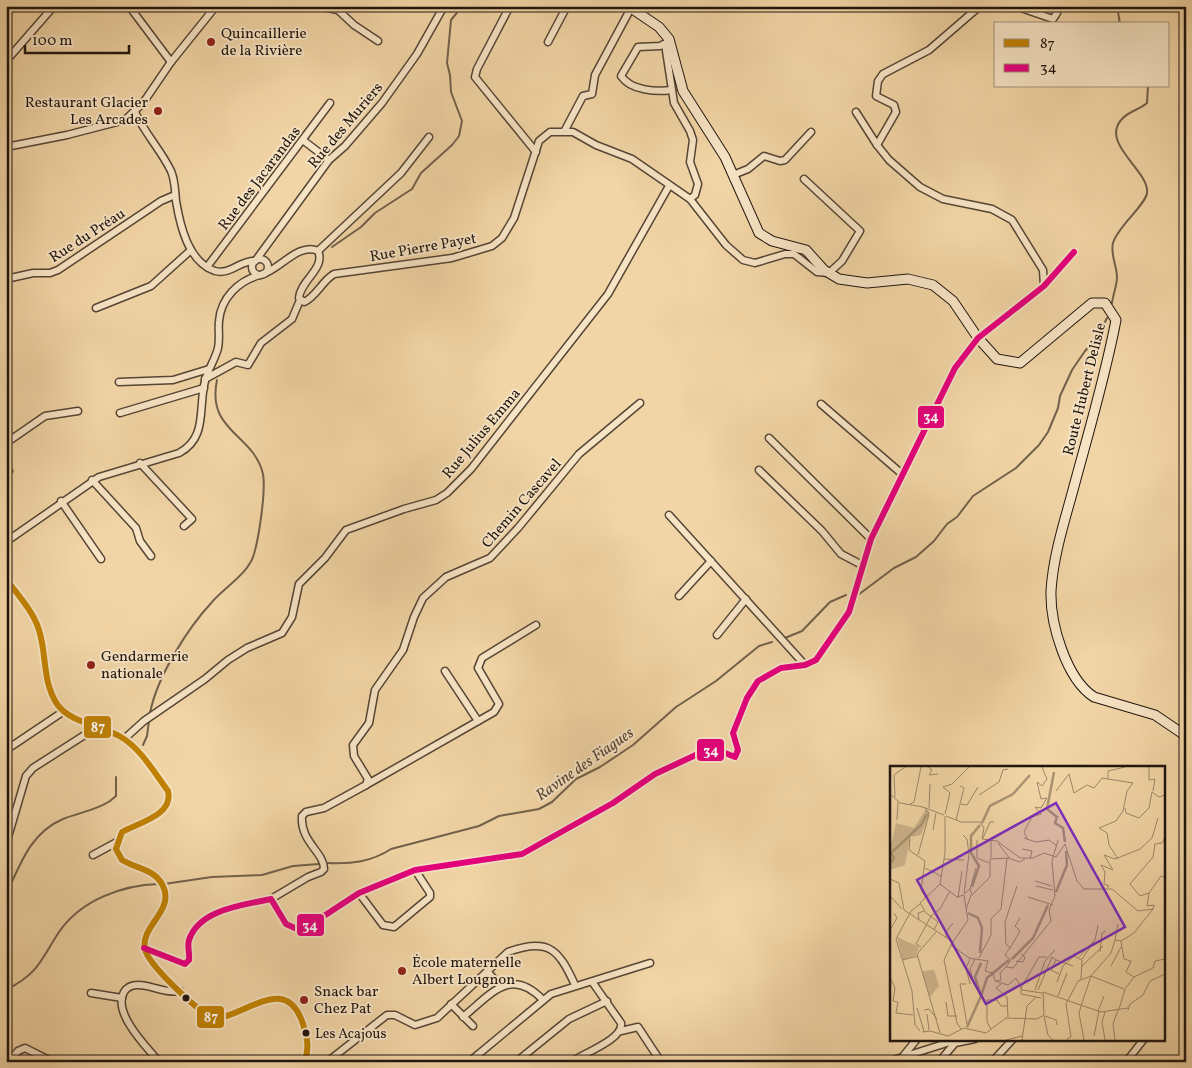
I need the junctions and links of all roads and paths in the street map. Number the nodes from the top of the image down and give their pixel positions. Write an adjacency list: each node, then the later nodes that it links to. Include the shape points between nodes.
1 (54, 6): 15 (street)
2 (129, 6): 16 (street)
3 (216, 6): 16 (street)
4 (317, 6): 12 (street, via 338,10)
5 (444, 6): 28 (street, Rue des Muriers, via 417,54 382,102)
6 (510, 6): 27 (street, via 475,77)
7 (567, 6): 13 (street)
8 (980, 6): 25 (street, via 929,50 883,74 878,81 876,96 894,105 896,112)
9 (1015, 6): 10 (street, via 1053,19 1057,13)
10 (1054, 6)
11 (629, 7): 14 (main road, Route Hubert Delisle, via 659,27); 21 (street, via 595,75 592,94 583,96)
12 (378, 41)
13 (548, 42)
14 (667, 42): 17 (street); 17 (street, via 638,47 621,76 629,83 646,89 658,92); 29 (main road, Route Hubert Delisle, via 684,91)
15 (6, 61)
16 (171, 62): 19 (street)
17 (672, 90): 33 (street, via 674,103 693,140 690,162 698,184 695,195)
18 (330, 103): 24 (street, Rue des Jacarandas)
19 (135, 112): 26 (street, via 125,120); 32 (street, via 144,132 172,172)
20 (856, 112): 25 (street)
21 (565, 130): 27 (street, Rue Pierre Payet, via 546,135 539,141); 31 (street, via 632,159)
22 (811, 132): 29 (street, via 785,160 764,156 748,169)
23 (429, 137): 35 (street, via 401,173)
24 (304, 141): 28 (street); 40 (street, Rue des Jacarandas)
25 (876, 146): 45 (street, via 903,175 933,195 992,208 1012,220 1043,270)
26 (6, 148)
27 (536, 152): 46 (street, Rue Pierre Payet, via 514,218 502,238 492,246 452,258 334,274 309,300)
28 (329, 160): 37 (street, Rue des Muriers)
29 (733, 175): 42 (main road, Route Hubert Delisle, via 759,233 772,241 806,250)
30 (804, 179): 42 (street, via 860,231 842,261)
31 (670, 186): 33 (street); 85 (street, Rue Julius Emma, via 608,294 471,469 436,500 404,508 346,530 325,558 299,584 289,627 228,660)
32 (175, 195): 34 (street); 44 (street, Rue du Préau, via 161,201 58,270)
33 (690, 199): 42 (street, via 726,245 743,260 755,263 794,254 818,272)
34 (191, 250): 40 (street); 47 (street, via 152,286)
35 (318, 251): 38 (street, via 308,250); 46 (street, via 320,261 302,288)
36 (1074, 252): 45 (street)
37 (260, 259): 38 (street); 39 (street); 41 (street); 43 (street, via 268,268)
38 (281, 262): 43 (street)
39 (242, 264): 40 (street, via 221,272); 41 (street)
40 (207, 267)
41 (252, 272): 43 (street); 49 (street, via 231,292 223,305 218,347)
42 (829, 273): 48 (main road, Route Hubert Delisle, via 868,283 908,279 933,285 954,301)
43 (262, 274)
44 (6, 279)
45 (1044, 286): 48 (street)
46 (300, 300): 50 (street, via 292,319 261,343 248,365 236,362)
47 (96, 308)
48 (978, 338): 63 (street, via 955,368); 84 (main road, Route Hubert Delisle, via 997,359 1020,363 1092,303 1105,303 1116,320 1060,538 1051,590 1053,623 1069,667 1088,693 1155,715)
49 (209, 369): 50 (street); 51 (street, via 173,380)
50 (205, 379): 52 (street)
51 (119, 382)
52 (204, 388): 56 (street); 59 (street, via 199,429 190,446 179,453)
53 (640, 403): 87 (street, Chemin Cascavel, via 579,454 490,558 446,577 423,598 403,650 375,690 369,723 353,745 354,756 368,779)
54 (821, 404): 63 (street)
55 (78, 411): 58 (street, via 46,416)
56 (120, 414)
57 (769, 438): 68 (street)
58 (6, 443)
59 (140, 463): 64 (street); 67 (street, via 192,519)
60 (6, 466): 62 (street, via 9,471)
61 (759, 470): 73 (street, via 822,531 840,554)
62 (6, 473)
63 (902, 474): 68 (street)
64 (92, 480): 65 (street); 70 (street, via 136,528 140,541)
65 (61, 501): 69 (street); 71 (street)
66 (670, 515): 72 (street)
67 (184, 526)
68 (871, 539): 73 (street)
69 (7, 541)
70 (151, 556)
71 (101, 559)
72 (712, 561): 75 (street); 76 (street)
73 (862, 564): 79 (street, via 848,612 816,660)
74 (6, 579): 81 (street, via 39,629 46,678)
75 (679, 596)
76 (746, 599): 78 (street); 79 (street)
77 (536, 625): 82 (street, via 482,658 478,668 499,704 494,712)
78 (717, 635)
79 (805, 665): 91 (street, via 781,668 758,681 747,698 733,733 738,750 735,756 715,749 700,753 655,774 613,803 522,854)
80 (445, 670): 82 (street)
81 (64, 711): 83 (street); 86 (street)
82 (478, 721): 87 (street)
83 (97, 727): 85 (street); 89 (street, via 33,768 26,776)
84 (1186, 736)
85 (124, 739): 88 (street, via 143,756 170,798 161,813 122,832)
86 (6, 750)
87 (366, 785): 93 (street, via 329,806 304,814 305,835 322,859 324,869)
88 (117, 842): 90 (street); 94 (street, via 116,849 122,860 157,876 164,887 166,899 163,909 148,933)
89 (6, 844)
90 (93, 855)
91 (415, 870): 92 (street); 92 (street, via 430,897 394,927 383,925)
92 (359, 893): 93 (street, via 316,923 297,929 280,917)
93 (271, 898): 94 (street, via 209,918 191,935 186,964)
94 (144, 948): 100 (street, via 157,968)
95 (650, 963): 97 (street)
96 (487, 971): 98 (street, via 508,952 537,946 550,949 562,958); 99 (street); 105 (street)
97 (593, 983): 98 (street); 104 (street)
98 (575, 985): 103 (street)
99 (500, 986): 103 (street, via 509,983 526,985); 106 (street)
100 (180, 991): 102 (street, via 134,986 128,988); 118 (street, via 214,1019 254,1003 275,999 288,1001 299,1011 306,1033 308,1046)
101 (91, 993): 102 (street)
102 (122, 998): 117 (street, via 123,1011 132,1028)
103 (543, 1000): 120 (street)
104 (607, 1001): 108 (street, via 621,1023); 121 (street, via 569,1019)
105 (450, 1004): 106 (street); 119 (street, via 437,1018 419,1026 395,1015 383,1017)
106 (463, 1017): 107 (street)
107 (473, 1026)
108 (621, 1030): 122 (street, via 615,1037); 123 (street, via 638,1027)
109 (916, 1040): 114 (street)
110 (967, 1040): 113 (street)
111 (1012, 1040): 126 (street)
112 (1143, 1040): 127 (street)
113 (952, 1042): 114 (street); 125 (street)
114 (903, 1056): 124 (street)
115 (9, 1062): 116 (street, via 22,1048)
116 (53, 1062)
117 (159, 1062)
118 (304, 1062)
119 (327, 1062)
120 (470, 1062)
121 (516, 1062)
122 (571, 1062)
123 (661, 1062)
124 (887, 1062)
125 (939, 1062)
126 (992, 1062)
127 (1126, 1062)

